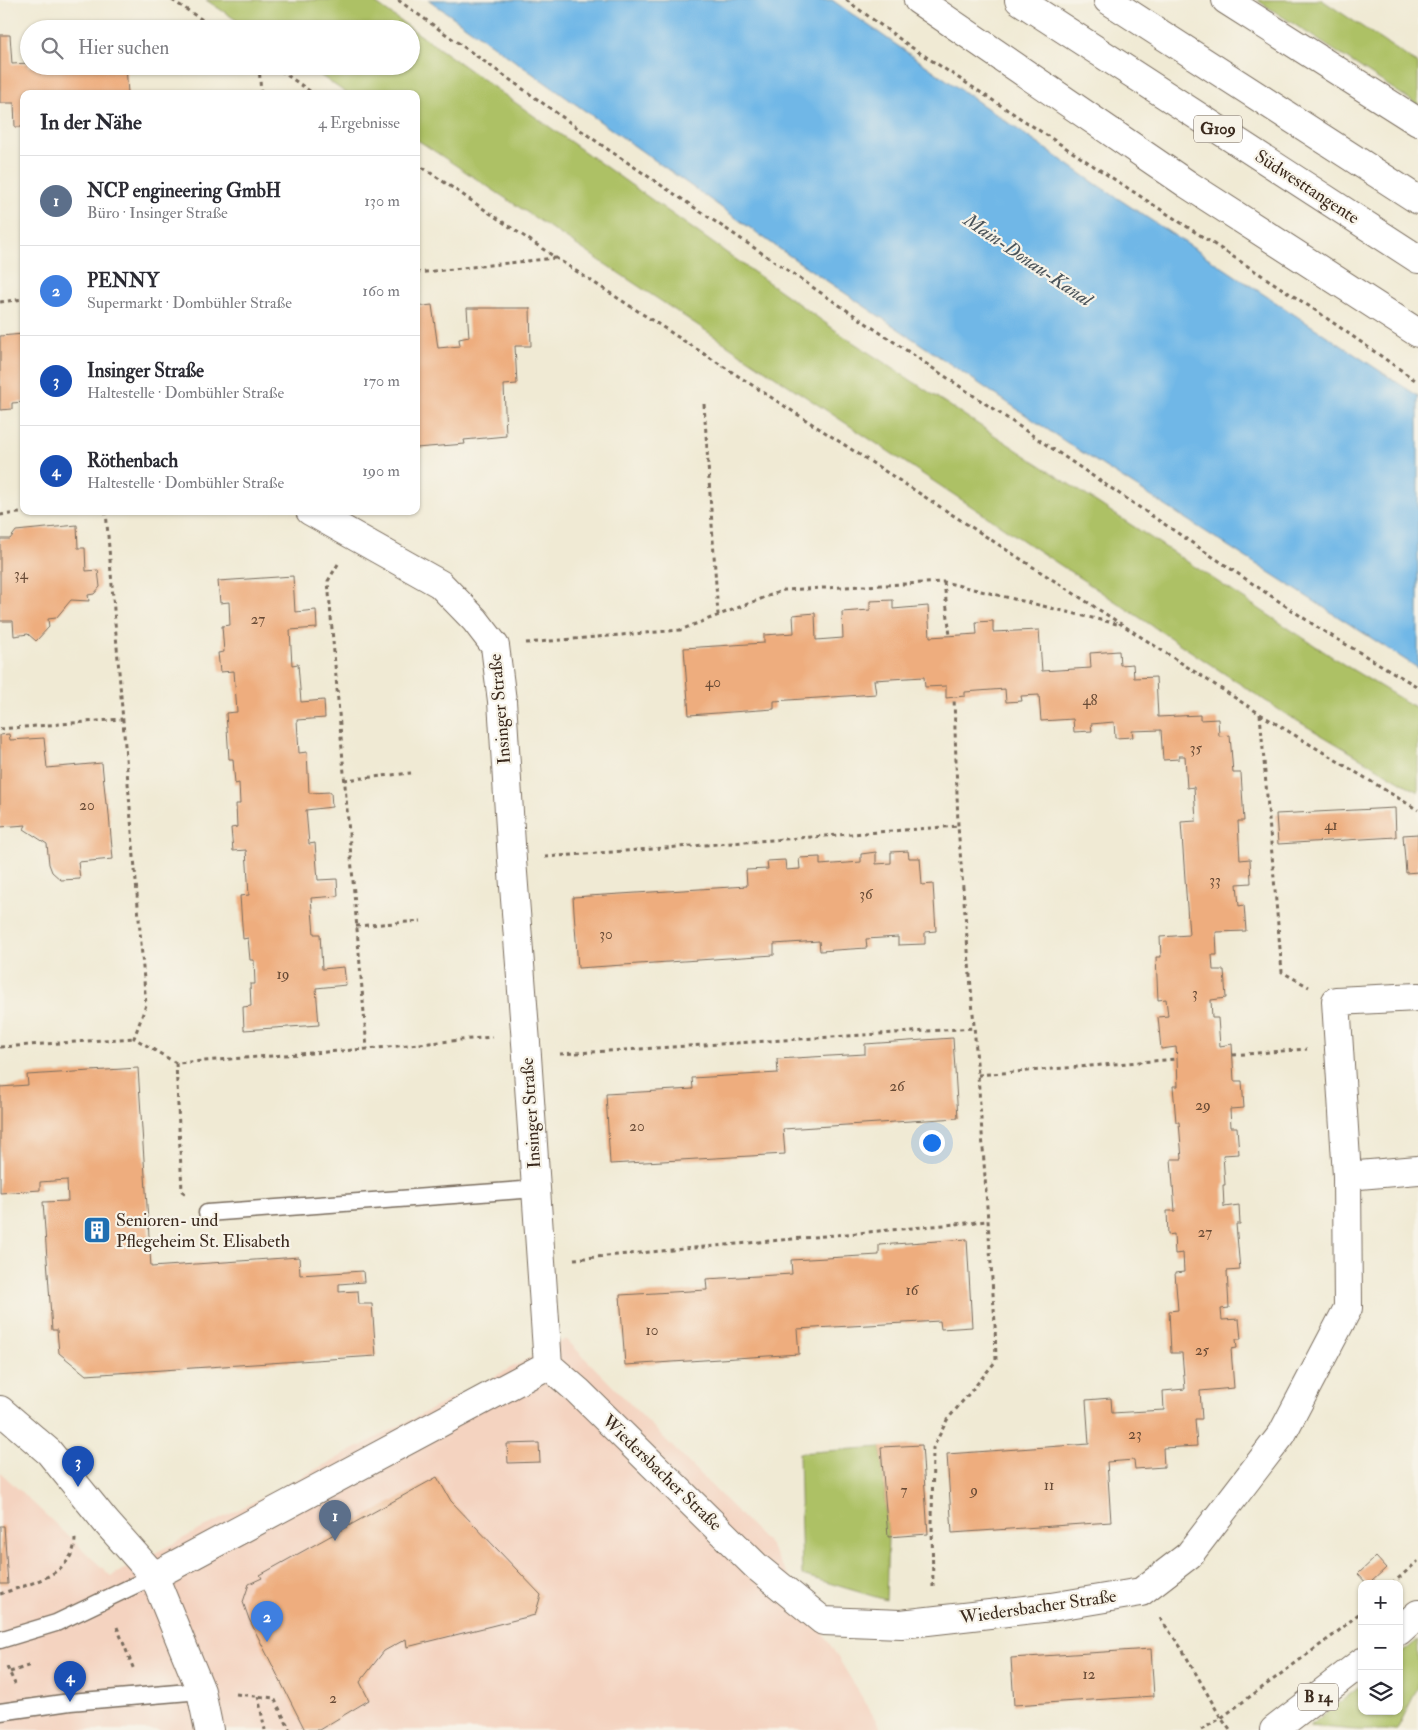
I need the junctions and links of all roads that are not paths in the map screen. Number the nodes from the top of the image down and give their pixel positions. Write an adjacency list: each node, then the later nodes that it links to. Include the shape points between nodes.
1 (918, 0): 8 (main road, via 1187,184)
2 (1019, 0): 7 (main road, Südwesttangente / G109)
3 (1108, 0): 6 (main road, G109)
4 (1226, 0): 5 (main road)
5 (1418, 122)
6 (1418, 200)
7 (1418, 259)
8 (1418, 333)
9 (317, 515): 13 (main road, Insinger Straße, via 440,584 476,620 495,646 502,701)
10 (1418, 997): 12 (main road, Wiedersbacher Straße, via 1336,1002)
11 (1418, 1170): 12 (main road)
12 (1347, 1176): 15 (main road, Wiedersbacher Straße, via 1348,1308 1282,1434 1189,1555 1141,1592 1051,1607 901,1624 823,1621 757,1566)
13 (536, 1189): 14 (lane); 15 (main road, Insinger Straße)
14 (207, 1213)
15 (548, 1365): 17 (main road)
16 (0, 1410): 17 (main road, via 49,1452)
17 (154, 1576): 20 (lane, via 56,1623); 22 (main road)
18 (1418, 1614): 19 (main road)
19 (1403, 1627)
20 (0, 1640)
21 (1358, 1665): 25 (main road, B 14)
22 (201, 1690): 23 (lane); 24 (main road)
23 (0, 1712)
24 (209, 1730)
25 (1274, 1730)

